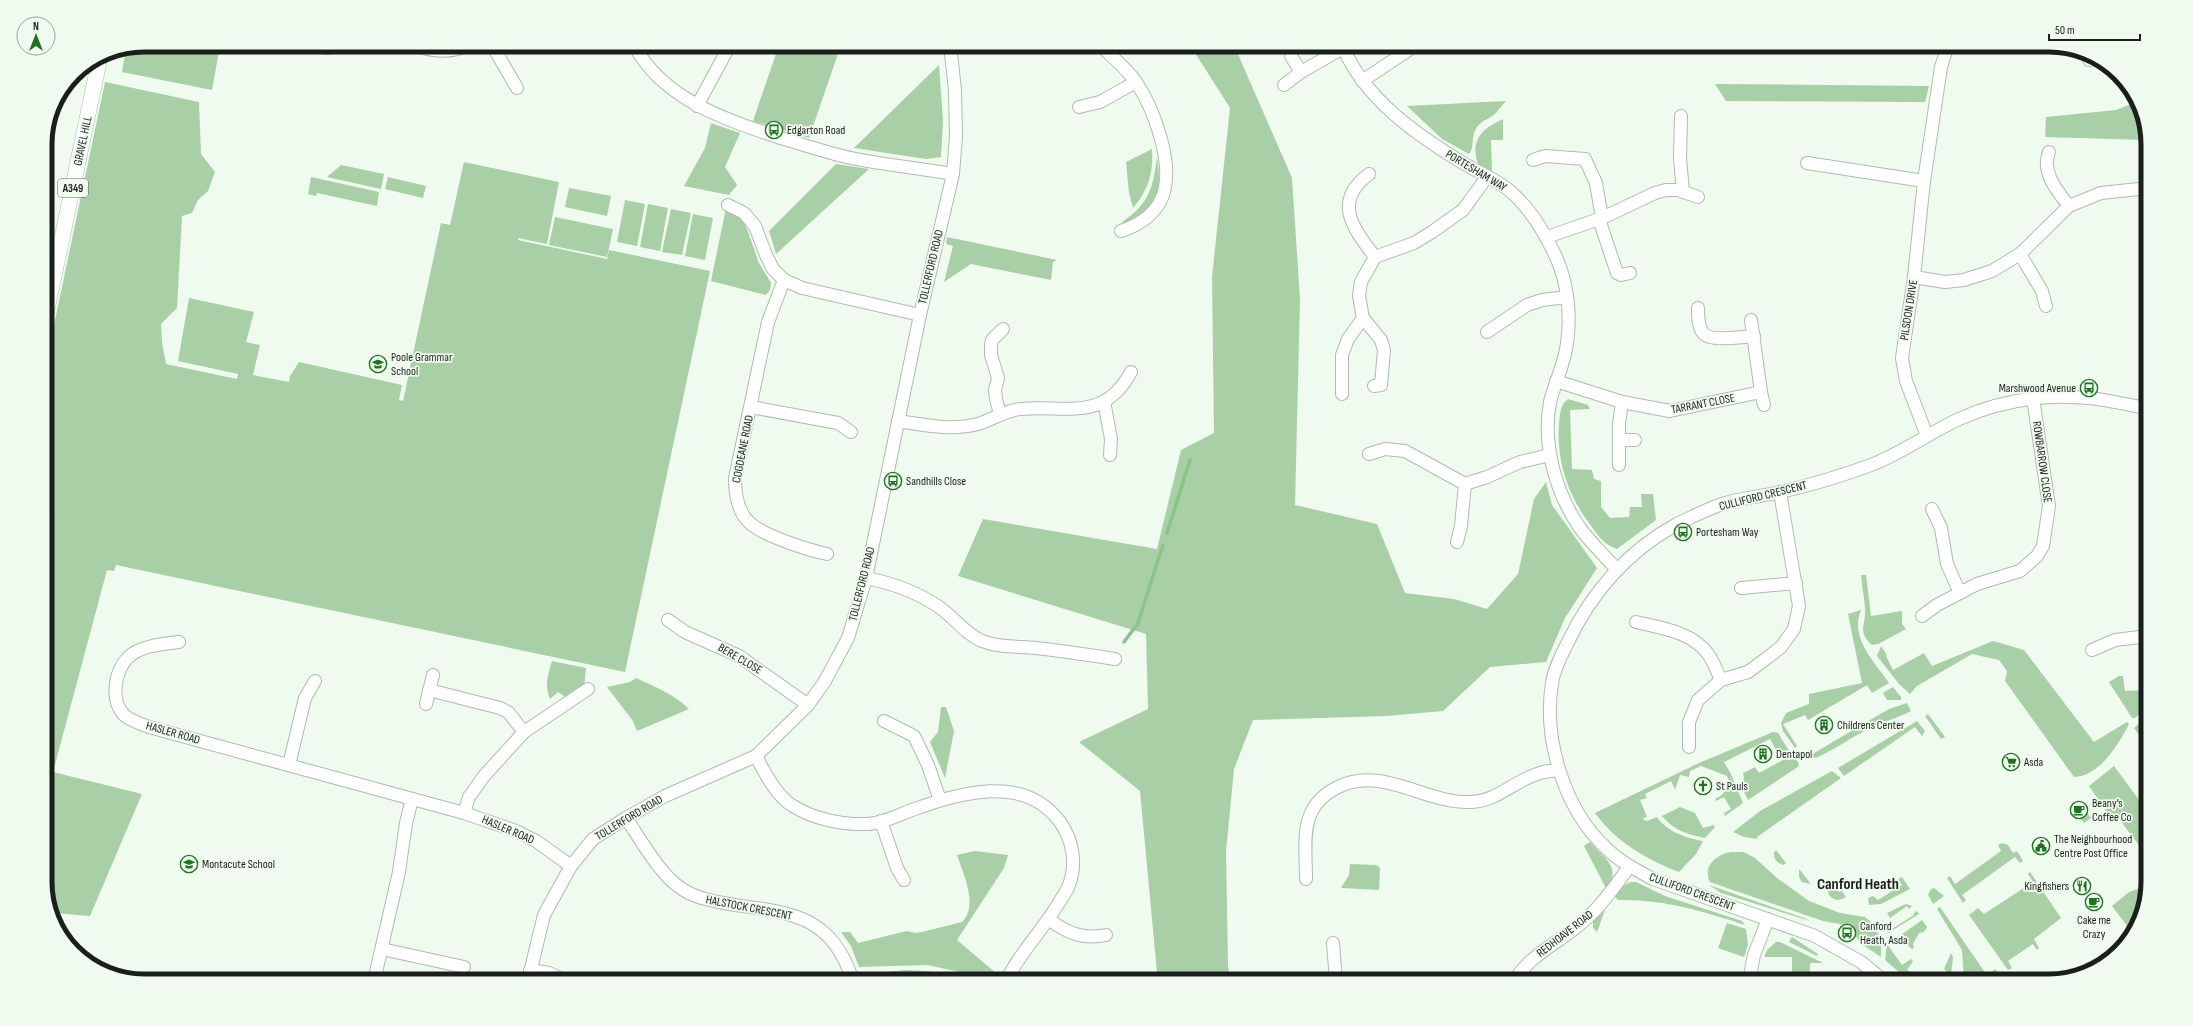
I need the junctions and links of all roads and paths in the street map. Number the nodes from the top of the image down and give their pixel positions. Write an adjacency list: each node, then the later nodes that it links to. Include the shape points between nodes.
1 (496, 52): 16 (street)
2 (639, 52): 17 (street, via 649,67 667,84)
3 (726, 52): 17 (street)
4 (951, 52): 23 (street, TOLLERFORD ROAD, via 956,136)
5 (1107, 52): 14 (street)
6 (1333, 52): 12 (street)
7 (1346, 52): 13 (street, PORTESHAM WAY)
8 (1405, 52): 13 (street)
9 (1946, 52): 26 (street, PILSDON DRIVE, via 1941,67)
10 (1291, 56): 12 (street)
11 (99, 64): 40 (main road, GRAVEL HILL / A349)
12 (1300, 72): 15 (street)
13 (1362, 80): 25 (street, PORTESHAM WAY, via 1378,98 1424,139)
14 (1136, 82): 18 (street, via 1100,102); 33 (street, via 1157,123 1165,172 1163,195 1155,209 1138,225)
15 (1284, 85)
16 (517, 88)
17 (697, 106): 23 (street, via 733,122 850,158)
18 (1079, 107)
19 (1681, 116): 28 (street, via 1680,158)
20 (2049, 152): 31 (street, via 2046,160 2049,176)
21 (1533, 160): 32 (street, via 1545,156 1585,159 1596,183)
22 (1807, 163): 26 (street)
23 (953, 174): 44 (street, TOLLERFORD ROAD)
24 (1369, 174): 36 (street, via 1357,183 1350,194 1348,206 1360,237)
25 (1487, 177): 34 (street, PORTESHAM WAY, via 1510,191 1537,221); 36 (street, via 1463,210 1414,243)
26 (1924, 181): 38 (street, PILSDON DRIVE)
27 (2141, 189): 31 (street, via 2101,193)
28 (1683, 192): 29 (street); 32 (street, via 1666,190 1655,193)
29 (1698, 198)
30 (728, 205): 39 (street, via 744,213 755,226 773,269)
31 (2069, 206): 35 (street)
32 (1600, 218): 34 (street); 37 (street, via 1617,273 1621,276)
33 (1121, 231)
34 (1547, 237): 41 (street, PORTESHAM WAY, via 1563,273)
35 (2020, 254): 38 (street, via 1992,271 1964,280 1945,282); 42 (street, via 2042,291)
36 (1375, 257): 45 (street, via 1361,282 1359,296)
37 (1630, 273)
38 (1914, 277): 64 (street, PILSDON DRIVE, via 1904,336 1903,365 1910,395)
39 (784, 280): 44 (street, via 802,288); 59 (street, COGDEANE ROAD, via 768,322)
40 (52, 286)
41 (1567, 297): 48 (street, via 1527,305); 51 (street, PORTESHAM WAY, via 1567,344)
42 (2046, 306)
43 (1698, 308): 49 (street, via 1700,326 1703,333 1710,338)
44 (920, 315): 62 (street, TOLLERFORD ROAD)
45 (1363, 318): 52 (street, via 1381,340 1384,350 1382,385); 54 (street, via 1348,339 1342,355)
46 (1751, 320): 49 (street)
47 (1003, 329): 61 (street, via 992,340 991,345 991,355 998,378 995,390)
48 (1487, 332)
49 (1754, 336): 53 (street)
50 (1131, 372): 56 (street, via 1123,387)
51 (1556, 381): 57 (street, TARRANT CLOSE); 69 (street, PORTESHAM WAY, via 1548,424)
52 (1374, 386)
53 (1761, 392): 57 (street, TARRANT CLOSE, via 1670,412); 58 (street)
54 (1342, 394)
55 (2033, 398): 60 (street, CULLIFORD CRESCENT, via 2063,395 2096,398); 64 (street, CULLIFORD CRESCENT, via 1984,410 1959,419); 80 (street, ROWBARROW CLOSE, via 2049,506 2043,546 2037,556 2020,571 1977,584)
56 (1104, 401): 61 (street, via 1081,408 1020,409); 68 (street, via 1111,439)
57 (1622, 402): 65 (street)
58 (1764, 405)
59 (751, 407): 63 (street, COGDEANE ROAD, via 838,423); 75 (street, COGDEANE ROAD, via 735,478 735,495 742,512 750,523 764,531 810,550)
60 (2141, 407)
61 (1000, 414): 62 (street, via 978,424 952,428)
62 (898, 421): 77 (street, TOLLERFORD ROAD)
63 (851, 432)
64 (1927, 436): 72 (street, CULLIFORD CRESCENT, via 1873,464 1824,481)
65 (1619, 440): 66 (street); 70 (street)
66 (1634, 440)
67 (1368, 454): 71 (street, via 1385,449 1405,451)
68 (1110, 455)
69 (1550, 455): 71 (street, via 1520,462); 76 (street, PORTESHAM WAY, via 1568,508 1581,529)
70 (1620, 465)
71 (1465, 484): 74 (street)
72 (1780, 492): 76 (street, CULLIFORD CRESCENT, via 1725,503 1678,524 1649,542); 78 (street)
73 (1932, 509): 80 (street, via 1941,528 1947,564)
74 (1457, 542)
75 (827, 554)
76 (1616, 570): 100 (street, CULLIFORD CRESCENT, via 1588,606 1559,660 1552,683 1551,734)
77 (866, 578): 87 (street, via 888,582 908,590 940,607 962,628 981,640 998,646 1044,649); 94 (street, TOLLERFORD ROAD, via 848,638 825,681)
78 (1796, 583): 79 (street); 89 (street, via 1800,606 1794,629 1781,647 1748,672)
79 (1741, 588)
80 (1960, 593): 81 (street, ROWBARROW CLOSE)
81 (1922, 616)
82 (668, 620): 94 (street, BERE CLOSE, via 685,632 739,656)
83 (1636, 622): 89 (street, via 1695,640 1709,655)
84 (2141, 637): 86 (street, via 2115,640)
85 (179, 642): 99 (street, HASLER ROAD, via 145,647 131,655 122,665 115,690 124,714 149,727)
86 (2092, 650)
87 (1115, 659)
88 (433, 675): 92 (street)
89 (1721, 680): 97 (street, via 1698,700 1689,722)
90 (316, 681): 99 (street, via 305,698)
91 (588, 688): 96 (street, via 560,701)
92 (429, 690): 93 (street); 96 (street, via 500,708 508,712)
93 (426, 704)
94 (808, 705): 98 (street, TOLLERFORD ROAD)
95 (884, 721): 102 (street, via 914,736 928,764)
96 (524, 732): 103 (street, via 484,776 469,797)
97 (1689, 748)
98 (756, 756): 104 (street, TOLLERFORD ROAD, via 665,796); 105 (street, via 778,792 792,806 821,818 844,822 867,824)
99 (289, 765): 101 (street, HASLER ROAD)
100 (1558, 770): 107 (street, CULLIFORD CRESCENT, via 1590,832 1606,849); 108 (street, via 1540,772 1490,800 1471,802 1447,801 1389,782 1368,779 1348,782 1328,792 1314,805 1306,824)
101 (412, 799): 103 (street, HASLER ROAD); 114 (street)
102 (940, 800): 105 (street); 111 (street, via 970,793 1007,790 1025,795 1056,816 1071,844 1073,864 1069,886)
103 (464, 813): 106 (street, HASLER ROAD, via 522,834)
104 (626, 818): 106 (street, TOLLERFORD ROAD, via 592,839); 118 (street, HALSTOCK CRESCENT, via 665,873 683,890 703,899 789,914 818,926 836,944)
105 (881, 821): 109 (street, via 897,868)
106 (571, 866): 117 (street, TOLLERFORD ROAD, via 544,915)
107 (1630, 867): 110 (street, CULLIFORD CRESCENT, via 1653,879); 121 (street, REDHOAVE ROAD, via 1595,911 1575,929 1528,962)
108 (1306, 879)
109 (904, 880)
110 (1768, 919): 122 (street, via 1754,955); 123 (street, CULLIFORD CRESCENT, via 1815,936 1861,962)
111 (1050, 920): 112 (street, via 1064,931 1091,938); 119 (street, via 1015,963)
112 (1106, 935)
113 (1333, 943): 120 (street)
114 (382, 949): 115 (street); 116 (street)
115 (464, 967)
116 (376, 974)
117 (529, 974)
118 (850, 974)
119 (1010, 974)
120 (1335, 974)
121 (1519, 974)
122 (1750, 974)
123 (1876, 974)

